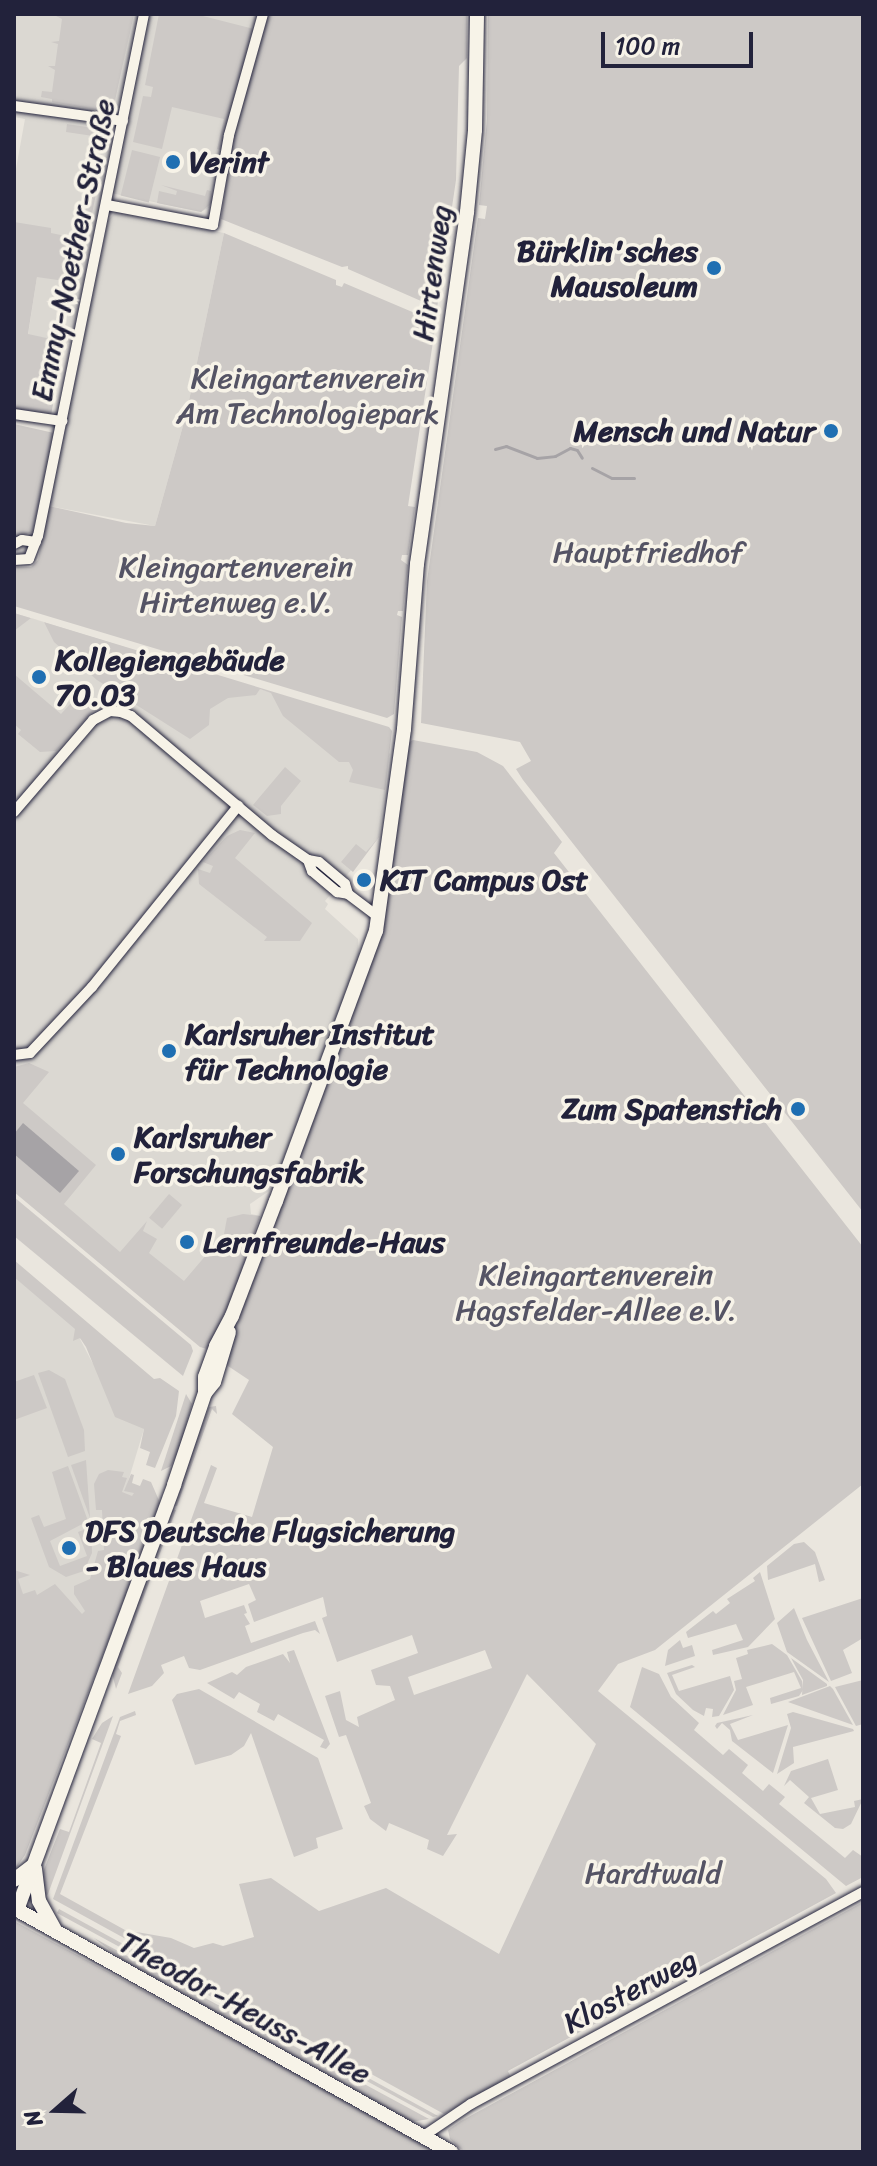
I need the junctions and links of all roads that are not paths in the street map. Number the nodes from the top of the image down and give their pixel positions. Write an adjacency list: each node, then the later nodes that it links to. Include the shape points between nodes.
1 (144, 14): 5 (street, Emmy-Noether-Straße)
2 (263, 14): 6 (street, via 229,135 213,225)
3 (477, 14): 14 (street, Hirtenweg, via 470,181 417,564 404,729)
4 (14, 106): 5 (street)
5 (123, 121): 6 (street, Emmy-Noether-Straße)
6 (107, 205): 8 (street, Emmy-Noether-Straße)
7 (14, 414): 8 (street)
8 (62, 421): 9 (street, Emmy-Noether-Straße)
9 (36, 542): 10 (street); 11 (street, via 29,559)
10 (14, 544)
11 (14, 560)
12 (238, 806): 13 (street, via 131,716 110,711 93,720); 14 (street, via 308,860 319,862); 15 (street, via 92,987 30,1053)
13 (14, 812)
14 (379, 917): 16 (street, Hirtenweg, via 232,1316 216,1346 205,1393)
15 (14, 1055)
16 (34, 1865): 17 (street); 19 (street, Hirtenweg); 20 (street, via 39,1901)
17 (14, 1880)
18 (863, 1892): 21 (street, Klosterweg, via 471,2104)
19 (15, 1909): 20 (street, Theodor-Heuss-Allee)
20 (56, 1932): 21 (street, Theodor-Heuss-Allee)
21 (422, 2137): 22 (street, Theodor-Heuss-Allee)
22 (451, 2152)

